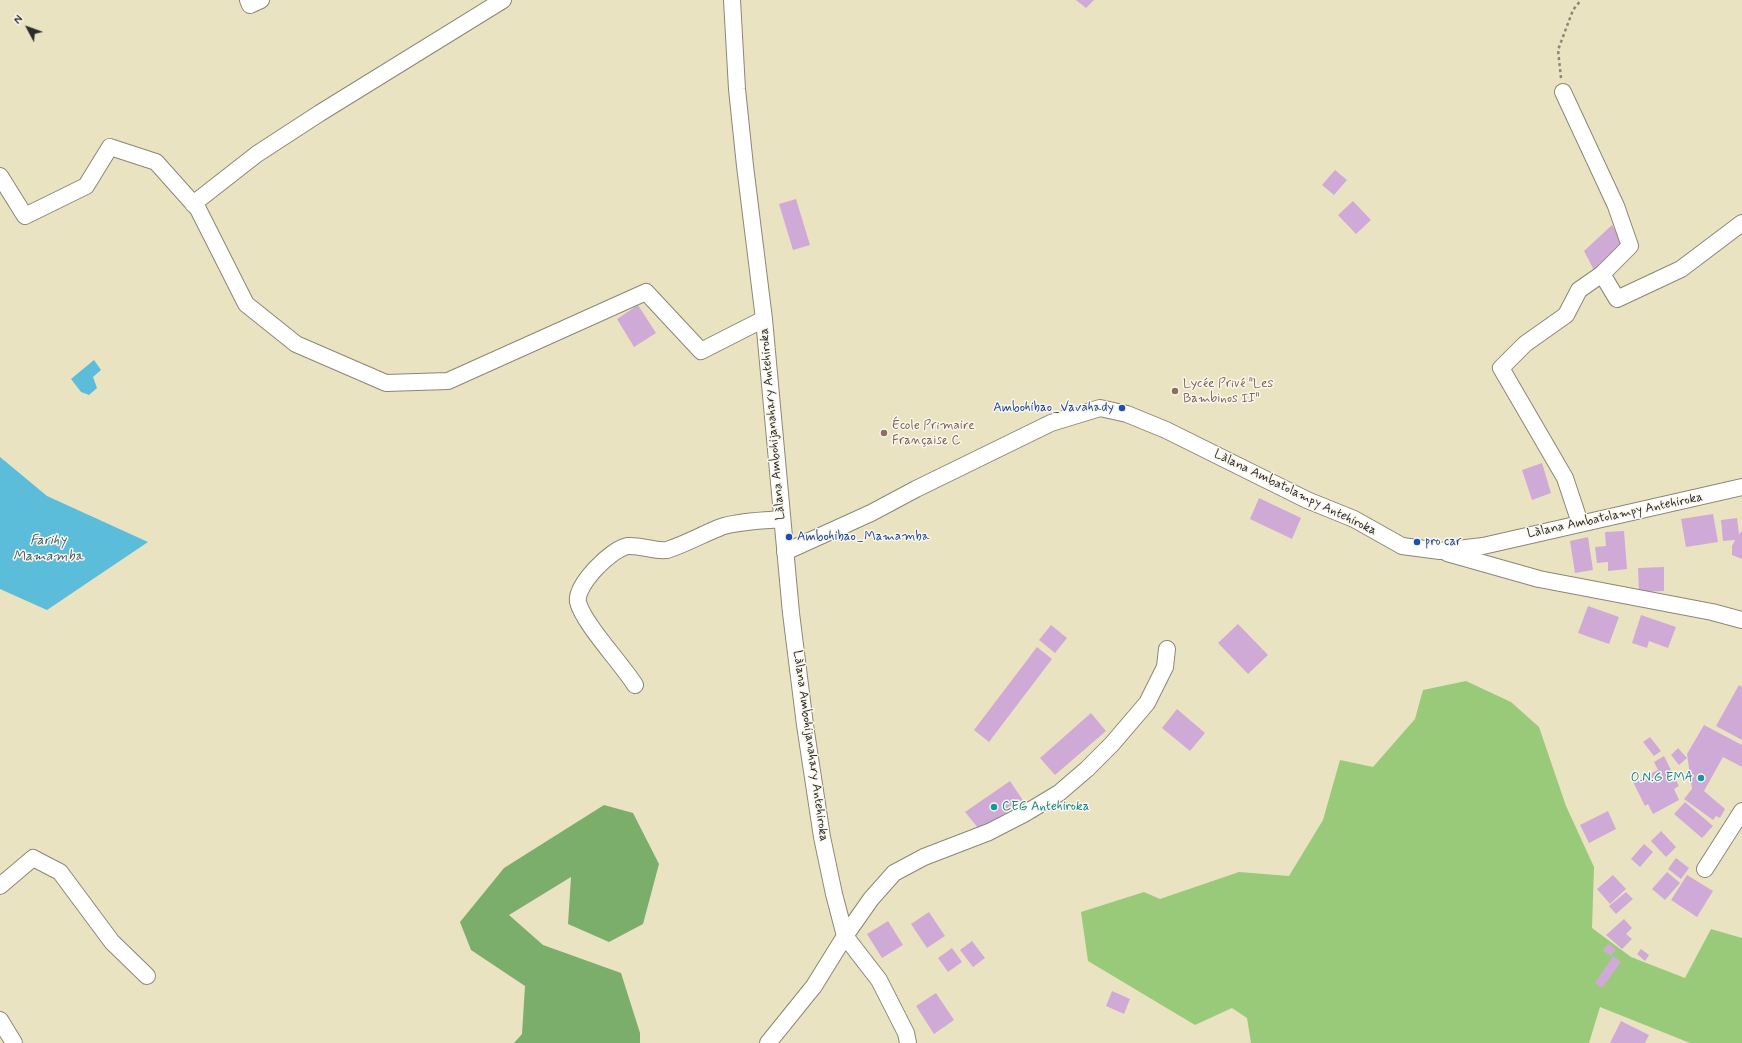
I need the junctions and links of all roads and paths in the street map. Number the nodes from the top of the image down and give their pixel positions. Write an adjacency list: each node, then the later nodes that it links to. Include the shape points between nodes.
1 (248, 0): 2 (street, via 250,6)
2 (261, 0)
3 (503, 0): 8 (street, via 257,154)
4 (732, 0): 11 (street, Làlana Ambohijanahary Antehiroka, via 737,89)
5 (1581, 0): 6 (path, via 1574,10 1558,50)
6 (1563, 92): 10 (street, via 1616,206 1630,246)
7 (0, 176): 8 (street, via 25,216 86,186 110,147 156,162)
8 (193, 204): 11 (street, via 198,209 246,304 296,344 386,383 448,380 646,292 701,351)
9 (1742, 222): 10 (street, via 1681,269 1617,298)
10 (1602, 274): 14 (street, via 1579,290 1566,315 1525,344 1501,368 1565,478)
11 (764, 319): 13 (street, Làlana Ambohijanahary Antehiroka)
12 (1742, 487): 14 (street, Làlana Ambatolampy Antehiroka)
13 (781, 519): 16 (street, Làlana Ambohijanahary Antehiroka); 19 (street, via 733,524 665,550 627,546 616,550 595,570 580,588 578,601 584,617)
14 (1580, 523): 15 (street, Làlana Ambatolampy Antehiroka, via 1483,546)
15 (1440, 551): 16 (street, Làlana Ambatolampy Antehiroka, via 1402,546 1354,519 1307,500 1166,430 1127,414 1100,408 1052,424 871,513); 17 (street, via 1539,579)
16 (785, 552): 23 (street, Làlana Ambohijanahary Antehiroka, via 806,733 822,837)
17 (1742, 620)
18 (1167, 649): 23 (street, via 1165,667 1147,703 1087,769 1059,793 1024,814 989,832 924,857 894,873 871,899)
19 (635, 684)
20 (1742, 811): 21 (street)
21 (1705, 869)
22 (0, 886): 24 (street, via 33,858 60,872 112,942)
23 (845, 936): 27 (street, via 814,986); 28 (street, Làlana Ambohijanahary Antehiroka, via 879,980 906,1033)
24 (147, 976)
25 (0, 1020): 26 (street)
26 (14, 1043)
27 (768, 1043)
28 (908, 1043)

